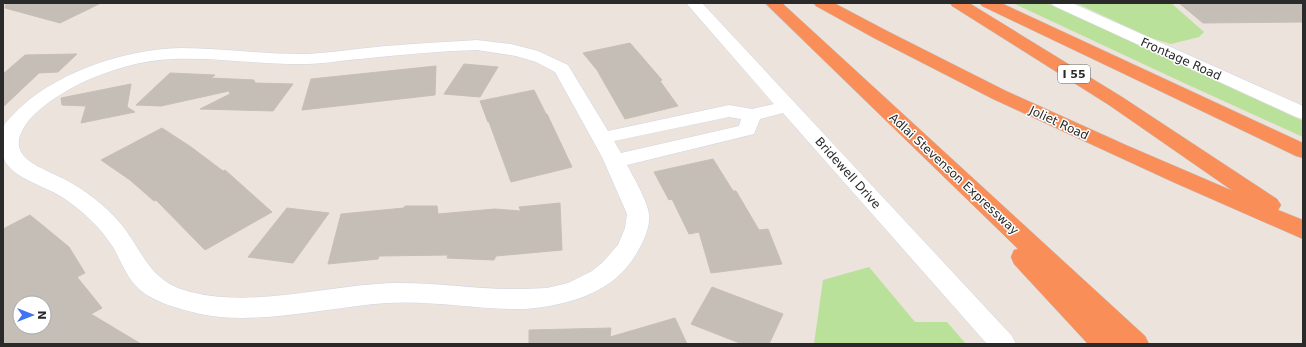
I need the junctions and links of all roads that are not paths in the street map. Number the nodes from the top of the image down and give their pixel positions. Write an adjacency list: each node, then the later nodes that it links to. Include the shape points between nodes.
1 (694, 3): 7 (street, Bridewell Drive)
2 (773, 3): 13 (highway, Adlai Stevenson Expressway)
3 (822, 3): 14 (highway, Joliet Road, via 900,46 1016,104 1114,149)
4 (958, 3): 14 (highway, I 55, via 1049,58 1188,148)
5 (988, 3): 11 (highway)
6 (1059, 3): 8 (street, Frontage Road)
7 (787, 106): 9 (street); 15 (street, Bridewell Drive)
8 (1303, 114)
9 (752, 115): 10 (street, via 729,111); 12 (street, via 748,130)
10 (602, 138): 12 (street); 12 (street, via 562,69 518,50 477,45 312,59 184,53 125,61 66,84 38,101 22,115 10,131 7,142 8,151 15,162 74,193 100,216 113,230 145,280 161,291 183,300 205,305 230,306 259,306 364,294 396,293 518,299 570,293 593,283 611,270 629,247 636,231 638,214)
11 (1303, 151)
12 (616, 161)
13 (944, 165): 16 (highway, via 989,222); 17 (highway, Adlai Stevenson Expressway)
14 (1303, 229)
15 (1003, 344)
16 (1105, 344)
17 (1135, 344)

